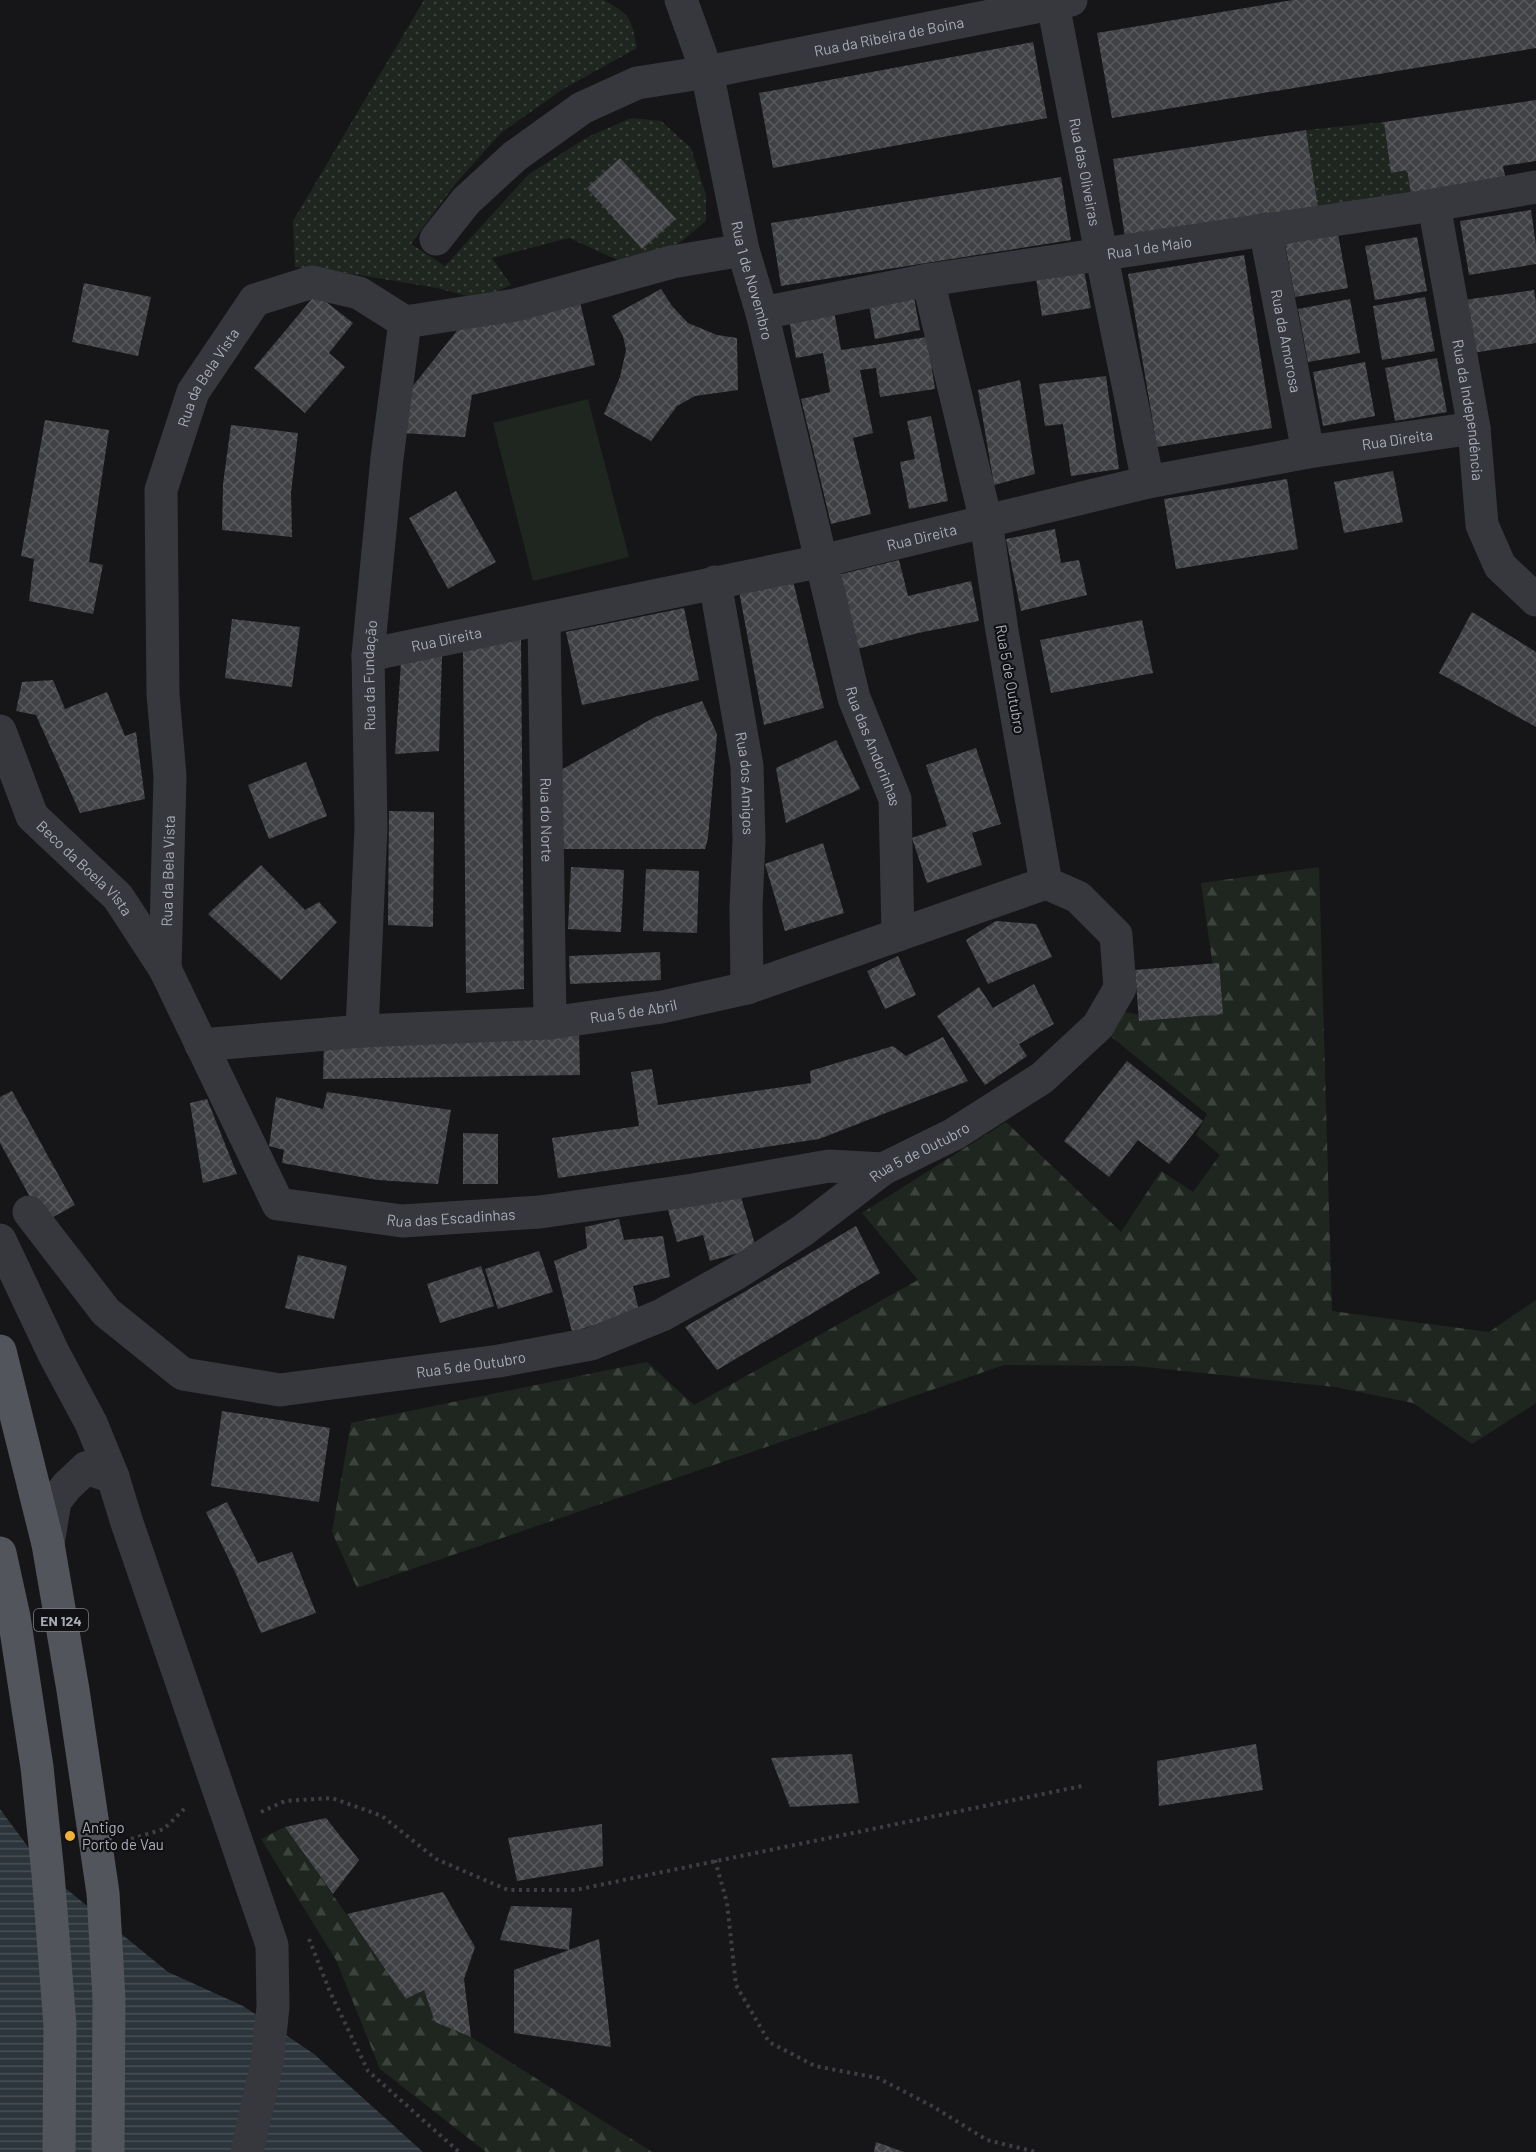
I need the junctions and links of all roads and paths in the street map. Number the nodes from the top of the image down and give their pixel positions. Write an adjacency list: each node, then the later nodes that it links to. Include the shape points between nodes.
1 (681, 0): 3 (street, Rua 1 de Novembro)
2 (1062, 2): 3 (street, Rua da Ribeira de Boina); 9 (street, Rua das Oliveiras)
3 (707, 72): 7 (street, Rua da Ribeira de Boina, via 636,83 582,108 515,156 466,201); 8 (street, Rua 1 de Novembro)
4 (1536, 187): 5 (street, Rua 1 de Maio)
5 (1434, 205): 6 (street, Rua 1 de Maio); 13 (street, Rua da Independência)
6 (1265, 229): 9 (street, Rua 1 de Maio); 14 (street, Rua da Amorosa)
7 (436, 239)
8 (743, 250): 11 (street, Rua 1 de Novembro); 12 (street, via 672,262 516,305)
9 (1101, 253): 10 (street, Rua 1 de Maio); 15 (street, Rua das Oliveiras)
10 (928, 280): 11 (street, Rua 1 de Maio); 16 (street, Rua 5 de Outubro)
11 (762, 313): 17 (street, Rua 1 de Novembro)
12 (405, 322): 21 (street, Rua da Fundação); 25 (street, Rua da Bela Vista, via 359,293 312,282 255,300 193,392 161,490 163,694 170,776)
13 (1474, 428): 14 (street, Rua Direita); 19 (street, Rua da Independência, via 1482,525 1500,566)
14 (1308, 453): 15 (street, Rua Direita)
15 (1148, 482): 16 (street, Rua Direita)
16 (986, 521): 17 (street, Rua Direita); 23 (street, Rua 5 de Outubro)
17 (822, 561): 18 (street, Rua Direita); 24 (street, Rua das Andorinhas, via 854,698 895,799)
18 (715, 582): 20 (street, Rua Direita); 26 (street, Rua dos Amigos, via 747,766)
19 (1536, 600)
20 (544, 619): 21 (street, Rua Direita); 27 (street, Rua do Norte)
21 (368, 655): 28 (street, Rua da Fundação, via 371,827)
22 (0, 731): 25 (street, Beco da Boela Vista, via 32,816 118,897)
23 (1046, 883): 24 (street, Rua 5 de Abril); 30 (street, Rua 5 de Outubro, via 1078,897 1116,934 1120,988 1098,1026 1042,1078 954,1134)
24 (898, 934): 26 (street, Rua 5 de Abril)
25 (165, 969): 29 (street, Rua das Escadinhas)
26 (747, 988): 27 (street, Rua 5 de Abril, via 662,1007)
27 (550, 1023): 28 (street, Rua 5 de Abril)
28 (362, 1031): 29 (street, Rua 5 de Abril)
29 (201, 1045): 30 (street, Rua das Escadinhas, via 279,1204 402,1221 540,1212 829,1166)
30 (883, 1169): 31 (street, Rua 5 de Outubro, via 802,1231 737,1273 662,1315 591,1344 499,1361 280,1390 183,1374 106,1312)
31 (30, 1212)
32 (0, 1240): 34 (street, via 92,1424)
33 (0, 1351): 35 (main road, EN 124)
34 (113, 1477): 35 (street, via 86,1468 67,1486 55,1502); 37 (street)
35 (48, 1544): 44 (main road, EN 124, via 103,1893 110,1999)
36 (0, 1553): 43 (main road, EN 124, via 37,1767 48,1874 60,2025)
37 (215, 1781): 39 (street); 40 (path, via 164,1829)
38 (1082, 1786): 41 (path)
39 (230, 1826): 41 (path, via 285,1801 332,1798 382,1816 436,1859 508,1890 575,1890); 45 (street, via 272,1945 273,2007 267,2064)
40 (128, 1840)
41 (715, 1860): 47 (path, via 727,1904 736,1985 769,2042 815,2066 878,2078 987,2140)
42 (307, 1935): 46 (path, via 368,2072)
43 (59, 2152)
44 (108, 2152)
45 (247, 2152)
46 (459, 2152)
47 (1036, 2152)

